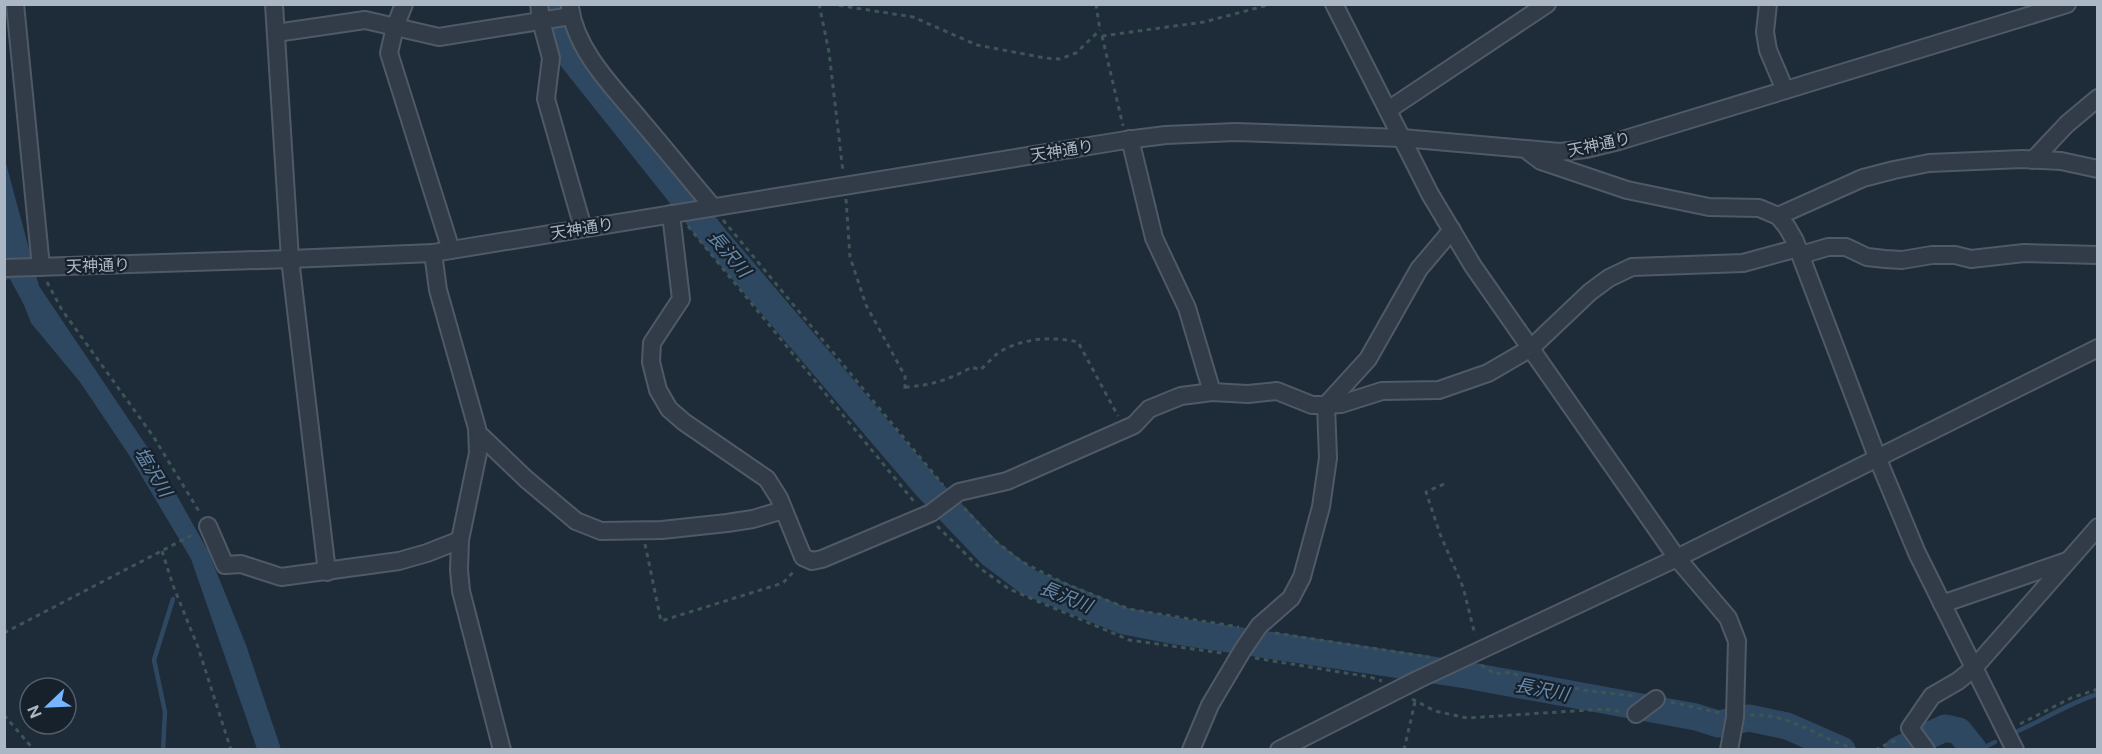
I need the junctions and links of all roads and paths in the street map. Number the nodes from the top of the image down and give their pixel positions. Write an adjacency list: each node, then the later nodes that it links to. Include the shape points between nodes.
1 (15, 4): 37 (street)
2 (274, 4): 16 (street)
3 (404, 4): 14 (street)
4 (819, 4): 26 (path, via 830,62)
5 (830, 4): 15 (path, via 913,17 977,45 1045,58 1060,59 1076,53)
6 (1096, 4): 15 (path)
7 (1272, 4): 17 (path, via 1204,22)
8 (1334, 4): 20 (street)
9 (1547, 4): 20 (street)
10 (1768, 4): 18 (street, via 1768,50)
11 (2067, 4): 18 (street, 天神通り)
12 (570, 12): 13 (street); 27 (street, via 582,43 600,71)
13 (541, 15): 14 (street, via 439,38); 30 (street, via 551,58 546,99)
14 (395, 27): 16 (street, via 366,20); 32 (street, via 389,53)
15 (1100, 30): 17 (path)
16 (276, 33): 36 (street)
17 (1102, 36): 22 (path)
18 (1785, 90): 23 (street, 天神通り, via 1586,149)
19 (2097, 98): 24 (street)
20 (1388, 110): 21 (street)
21 (1402, 138): 22 (street, 天神通り, via 1236,132); 23 (street, 天神通り); 31 (street)
22 (1128, 139): 26 (street, 天神通り); 41 (street, via 1154,238 1187,308)
23 (1526, 150): 29 (street, via 1541,161 1627,190 1709,207 1759,208)
24 (2033, 159): 25 (street); 29 (street, via 1929,164 1894,170 1863,178)
25 (2097, 169)
26 (844, 186): 27 (street, 天神通り); 43 (path, via 850,257 866,305 905,376 905,389 940,382 972,367 980,370 999,353 1025,342 1061,338 1078,342)
27 (712, 207): 28 (street, 天神通り); 47 (path)
28 (676, 213): 30 (street, 天神通り); 48 (street, via 681,299 652,343 651,362 658,390 669,409 684,422 767,479); 49 (path)
29 (1778, 216): 33 (street)
30 (583, 228): 32 (street, 天神通り)
31 (1452, 230): 39 (street); 42 (street, via 1419,269 1368,359)
32 (451, 250): 34 (street, 天神通り)
33 (1799, 252): 35 (street, via 1846,247 1868,256 1902,260 1932,255); 39 (street, via 1743,263 1632,267 1590,292); 45 (street)
34 (433, 253): 36 (street, 天神通り); 44 (street, via 438,290)
35 (2097, 255)
36 (290, 260): 37 (street, 天神通り); 58 (street)
37 (41, 267): 38 (street, 天神通り); 51 (path, via 62,310 153,436)
38 (4, 268)
39 (1531, 348): 42 (street, via 1488,373 1439,390 1382,391); 56 (street)
40 (2097, 348): 45 (street)
41 (1212, 392): 42 (street, via 1277,391 1312,405); 43 (street, via 1181,396 1149,409)
42 (1326, 405): 60 (street, via 1328,458 1321,507 1302,577 1291,598)
43 (1125, 429): 47 (street, via 1007,481)
44 (477, 433): 52 (street, via 576,520 601,531); 53 (street, via 478,453)
45 (1877, 457): 56 (street); 59 (street)
46 (1444, 484): 62 (path, via 1426,492 1464,587)
47 (952, 497): 49 (street); 60 (path, via 1022,562 1066,584 1129,609)
48 (783, 510): 52 (street, via 727,524); 55 (street, via 803,557)
49 (928, 514): 55 (street, via 822,559); 63 (path, via 981,568 1009,590 1129,640)
50 (2097, 527): 57 (street)
51 (204, 529): 54 (path); 58 (street, via 225,565 241,564 281,577)
52 (642, 530): 55 (path, via 661,621 783,583)
53 (460, 540): 58 (street, via 399,561); 76 (street, via 460,591)
54 (162, 551): 61 (path); 75 (path)
55 (807, 558)
56 (1677, 558): 62 (street); 80 (street, via 1728,618 1737,641 1734,724)
57 (2068, 561): 59 (street); 65 (street)
58 (327, 572)
59 (1942, 604): 65 (street)
60 (1256, 630): 63 (street); 64 (path)
61 (4, 633)
62 (1480, 651): 64 (street)
63 (1241, 653): 66 (path, via 1370,677); 77 (street, via 1210,705)
64 (1454, 663): 66 (street)
65 (1974, 668): 72 (street); 73 (street, via 1932,696)
66 (1402, 688): 69 (path); 78 (street)
67 (2097, 689): 72 (path, via 2070,698)
68 (1656, 699): 70 (street)
69 (1414, 702): 70 (path, via 1467,718 1605,709); 79 (path)
70 (1636, 714)
71 (4, 715): 74 (path)
72 (2006, 731): 82 (street)
73 (1918, 739): 81 (path, via 1894,741)
74 (34, 750)
75 (231, 750)
76 (502, 750)
77 (1191, 750)
78 (1279, 750)
79 (1404, 750)
80 (1729, 750)
81 (1875, 750)
82 (2015, 750)

